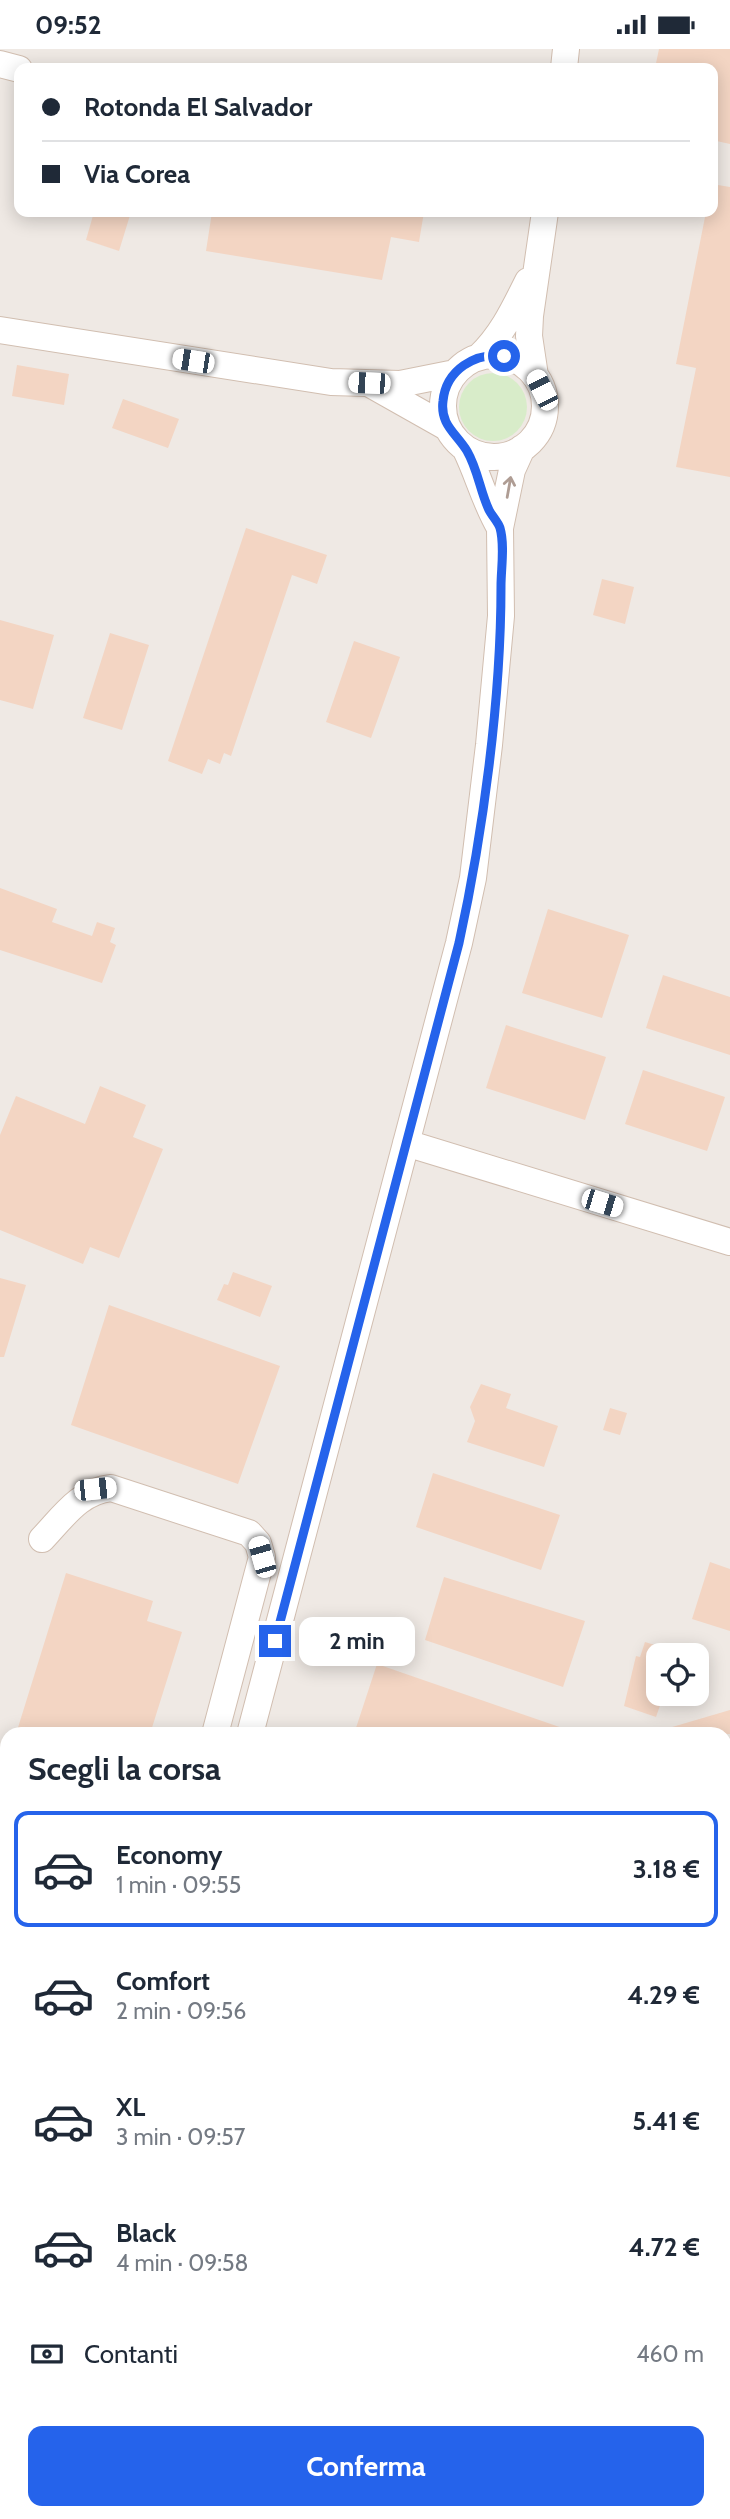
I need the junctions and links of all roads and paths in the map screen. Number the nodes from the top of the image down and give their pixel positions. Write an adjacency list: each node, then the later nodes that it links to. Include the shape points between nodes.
1 (544, 217): 2 (street)
2 (539, 257): 4 (street, via 509,319); 6 (street, via 530,336)
3 (0, 330): 7 (street, via 331,382)
4 (479, 357): 5 (street); 6 (street, via 512,358)
5 (455, 373): 7 (street, via 400,384); 8 (street, via 443,400)
6 (535, 376): 9 (street, via 544,409 536,433)
7 (369, 383): 8 (street)
8 (456, 438): 9 (street, via 496,457); 10 (street, via 480,478 488,509)
9 (522, 448): 10 (street, one-way to 9, via 512,470)
10 (500, 528): 11 (street, via 501,616 473,878)
11 (406, 1143): 12 (street); 15 (street)
12 (730, 1242)
13 (42, 1539): 14 (street, via 81,1498 95,1489 111,1488 249,1533 262,1557)
14 (253, 1587): 15 (street); 16 (street)
15 (287, 1595): 17 (street)
16 (217, 1727)
17 (252, 1727)

